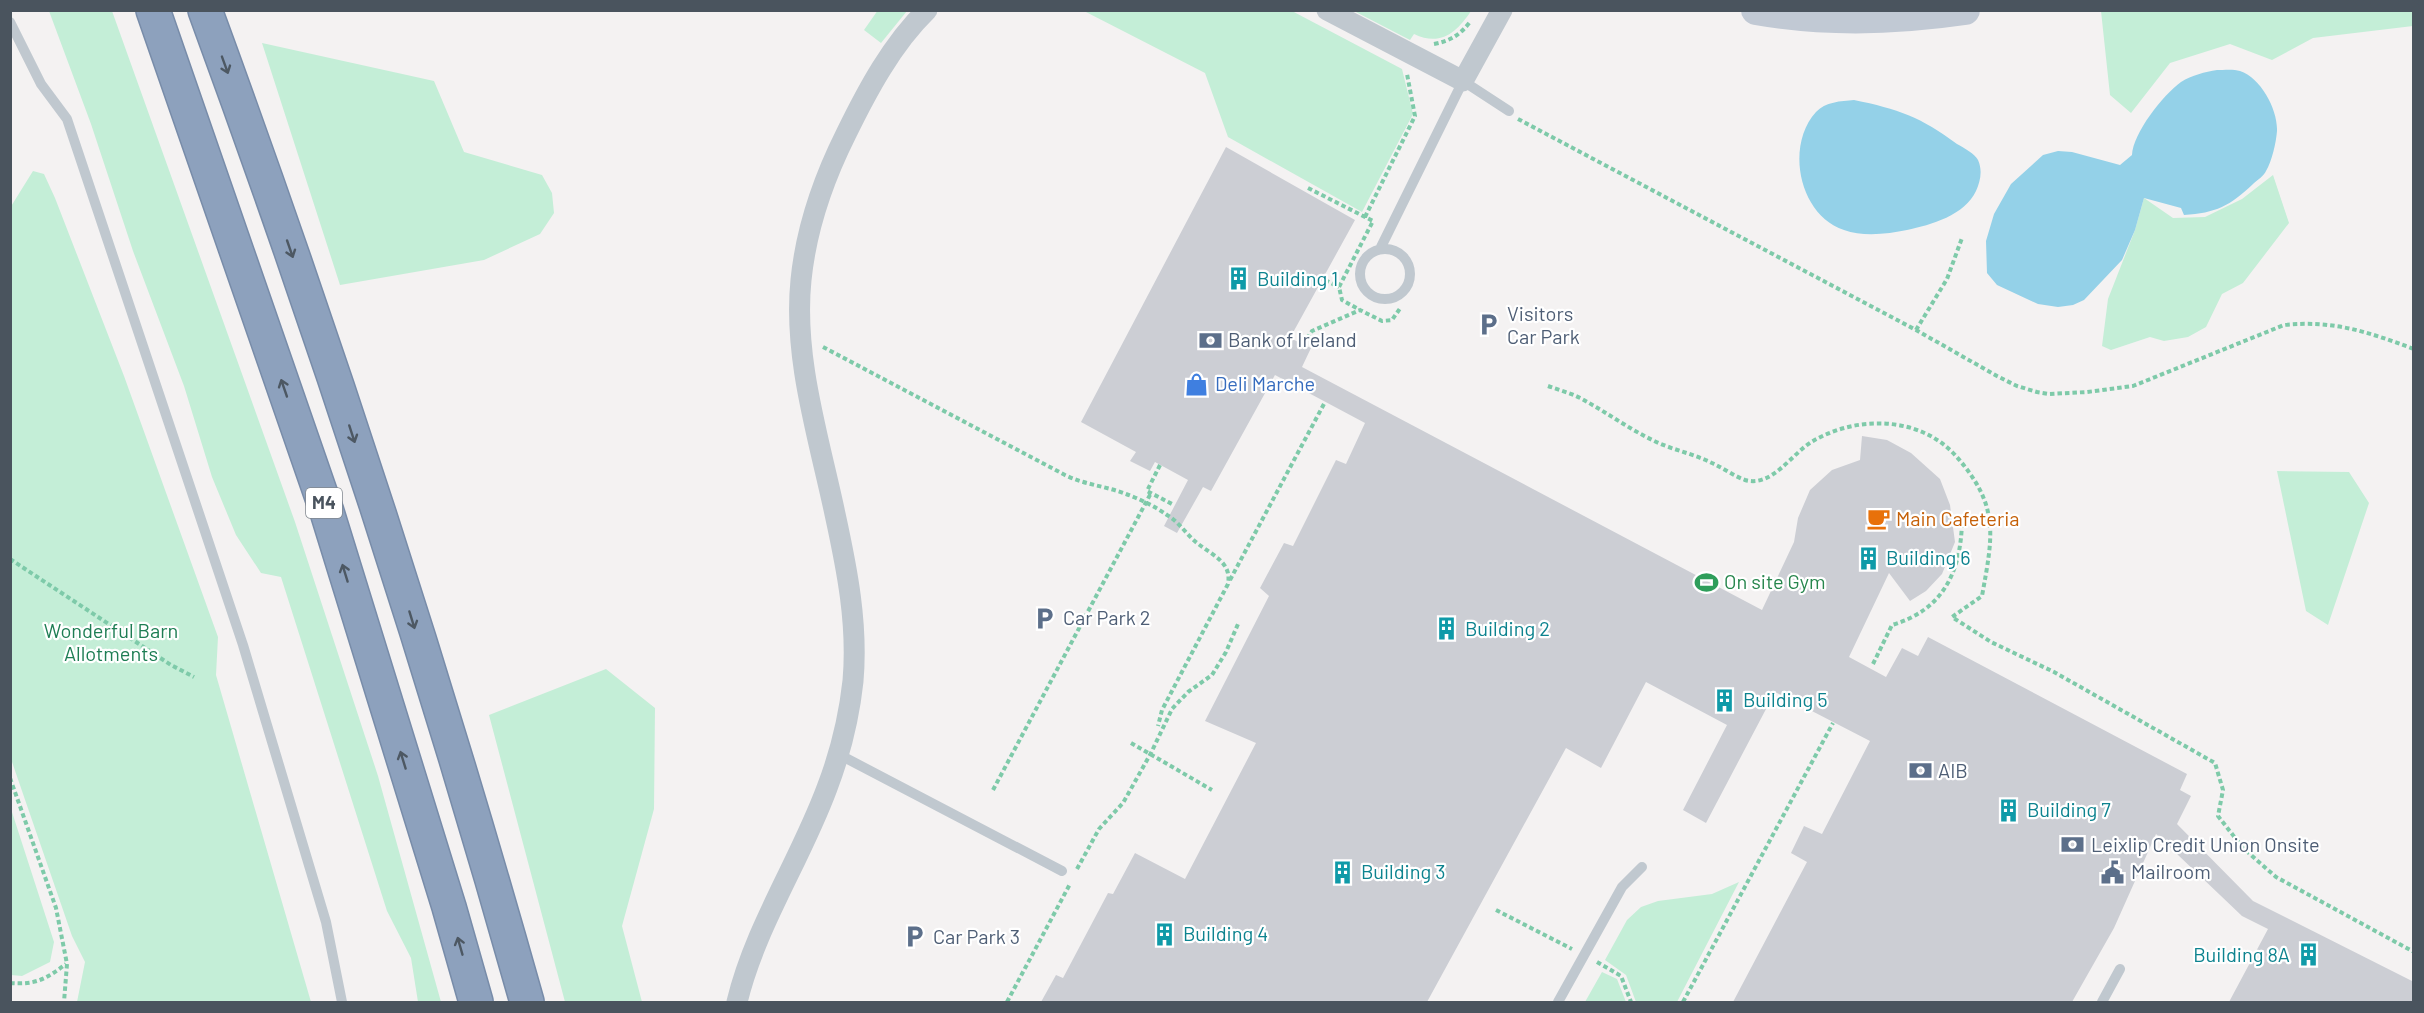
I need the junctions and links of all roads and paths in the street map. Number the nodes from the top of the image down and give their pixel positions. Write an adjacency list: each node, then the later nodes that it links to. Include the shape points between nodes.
1 (153, 10): 53 (highway, M4, one-way to 1, via 327,512)
2 (205, 10): 54 (highway, M4, one-way to 54, via 390,549)
3 (927, 10): 22 (street, via 894,49 838,149 807,245 801,281)
4 (1327, 10): 10 (street)
5 (1502, 10): 11 (street)
6 (1756, 10): 7 (main road, via 1816,17 1900,18)
7 (1965, 10)
8 (1473, 16): 10 (path, via 1463,32 1449,41 1422,44)
9 (10, 22): 52 (lane, via 42,84 67,119 75,141 243,645 326,922)
10 (1415, 56): 11 (street); 14 (path, via 1407,78 1415,116)
11 (1463, 81): 12 (lane); 16 (lane)
12 (1509, 111): 21 (path)
13 (1308, 188): 14 (path)
14 (1365, 217): 18 (path, via 1373,221)
15 (1962, 238): 21 (path, via 1947,279)
16 (1380, 249): 16 (lane, via 1396,251 1410,270 1408,285 1388,299 1375,297 1361,279 1362,263)
17 (1325, 280): 18 (path)
18 (1340, 287): 20 (path, via 1342,300)
19 (1401, 307): 20 (path, via 1392,320 1382,321)
20 (1360, 310): 23 (path, via 1312,331)
21 (1916, 330): 24 (path, via 2017,386 2049,394 2133,386 2284,325 2306,322 2339,325)
22 (802, 344): 29 (path, via 815,343 1078,481 1114,489); 41 (street, via 848,573 855,638 848,717)
23 (1303, 345)
24 (2414, 349)
25 (1548, 386): 31 (path, via 1580,398 1660,443 1745,480 1767,478 1813,441 1857,424 1904,426 1926,433 1947,447 1969,471 1985,497)
26 (1325, 402): 33 (path)
27 (1161, 465): 28 (path, via 1147,491)
28 (1151, 493): 29 (path); 30 (path)
29 (1146, 504): 33 (path, via 1167,514 1196,543 1220,559 1226,566); 43 (path)
30 (1172, 504)
31 (1989, 519): 35 (path, via 1962,521 1961,547 1949,581 1928,609 1892,625); 47 (path, via 1992,541 1982,596 1952,617 2215,763 2223,790 2218,816 2243,848 2276,878)
32 (10, 559): 36 (path)
33 (1228, 584): 38 (path, via 1162,710)
34 (1238, 624): 40 (path, via 1212,675 1172,709)
35 (1873, 664)
36 (194, 677)
37 (1833, 723): 58 (path)
38 (1158, 726)
39 (1131, 743): 40 (path)
40 (1151, 753): 44 (path); 56 (path, via 1123,803 1094,837)
41 (838, 754): 46 (lane); 55 (street, via 827,790 763,929)
42 (10, 778): 48 (path, via 56,908)
43 (993, 790)
44 (1212, 790)
45 (1642, 867): 57 (lane, via 1622,887)
46 (1062, 871)
47 (2414, 952)
48 (66, 964): 50 (path, via 30,984); 51 (path)
49 (2120, 969): 59 (lane)
50 (10, 983)
51 (64, 1002)
52 (342, 1002)
53 (476, 1002)
54 (527, 1002)
55 (737, 1002)
56 (1007, 1002)
57 (1558, 1002)
58 (1683, 1002)
59 (2102, 1002)

